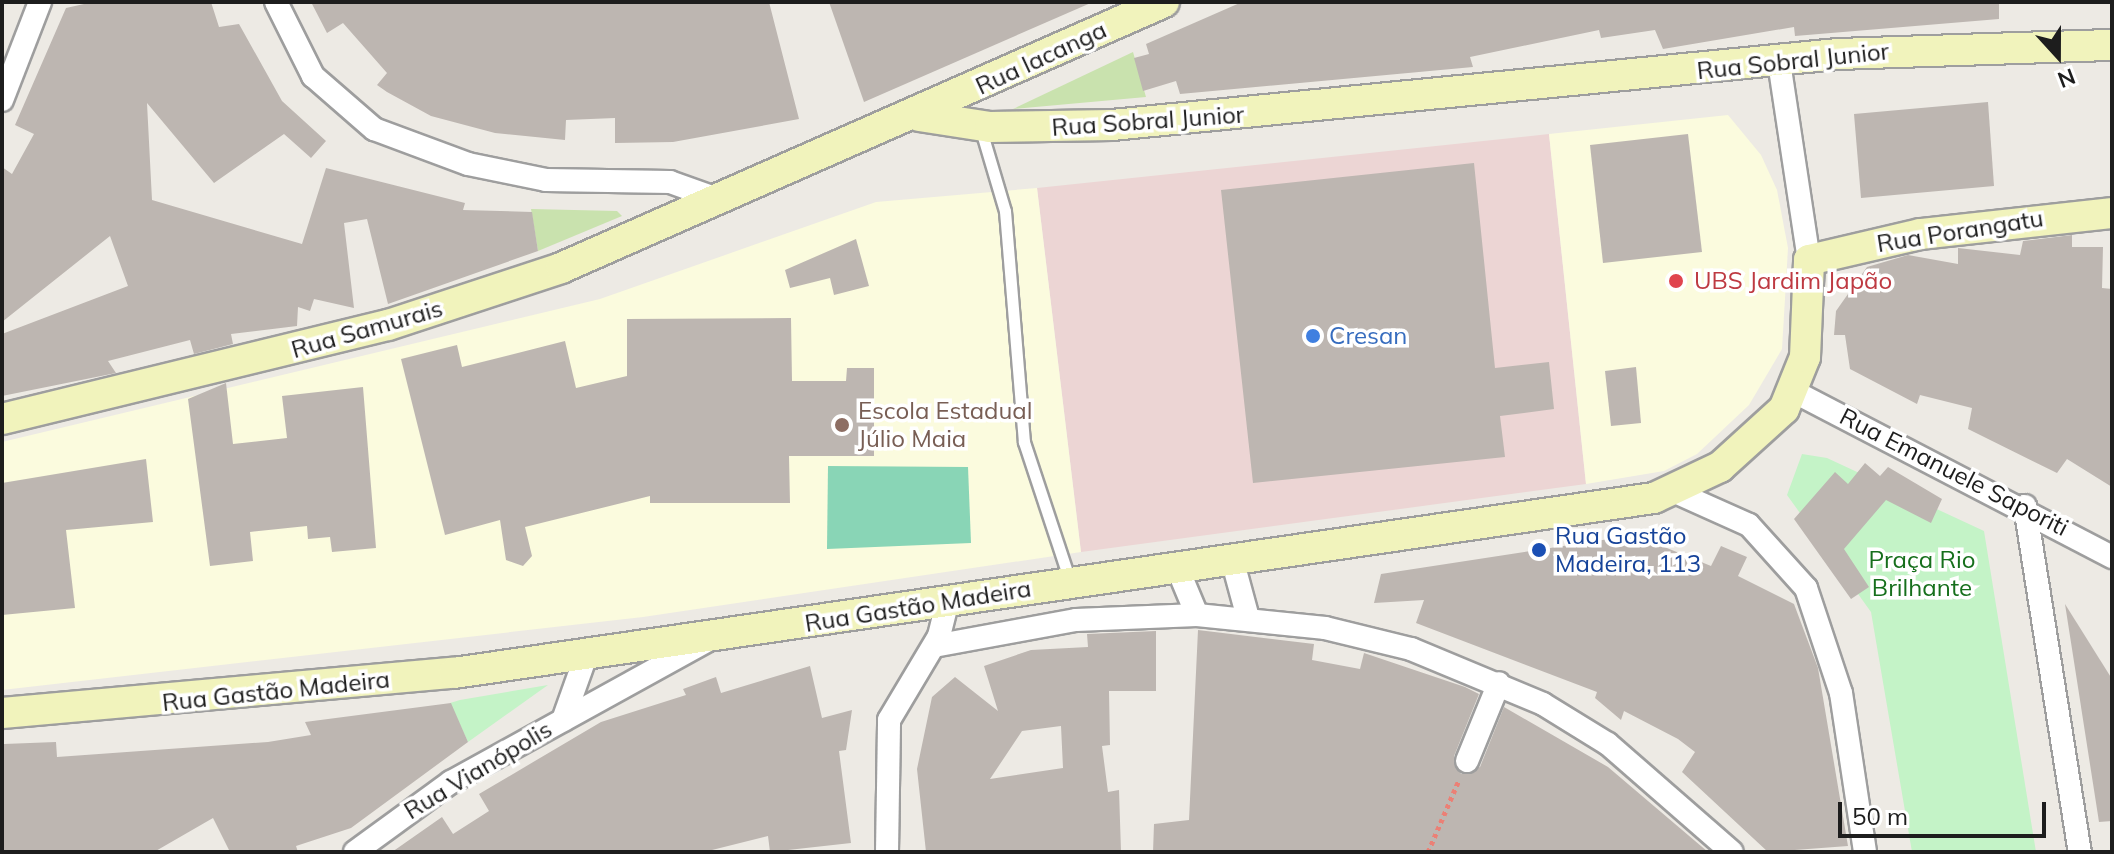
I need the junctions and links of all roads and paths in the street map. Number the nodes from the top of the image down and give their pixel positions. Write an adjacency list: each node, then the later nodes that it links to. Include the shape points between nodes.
1 (40, 2): 6 (street)
2 (276, 2): 9 (street, via 313,76 374,129 468,164 530,177 670,182)
3 (1164, 2): 7 (street, Rua Iacanga)
4 (2112, 45): 5 (street, Rua Sobral Junior)
5 (1779, 62): 8 (street, Rua Sobral Junior, via 1112,125); 11 (street)
6 (2, 100)
7 (919, 116): 8 (street, Rua Sobral Junior); 9 (street)
8 (980, 125): 19 (lane, via 1005,211 1024,442)
9 (720, 200): 13 (street, Rua Samurais, via 561,268 388,325)
10 (2112, 213): 11 (street, Rua Porangatu, via 1921,234)
11 (1809, 260): 12 (street, via 1805,357)
12 (1793, 391): 14 (street, Rua Gastão Madeira, via 1744,448); 15 (street, Rua Emanuele Saporiti)
13 (2, 419)
14 (1673, 491): 17 (street, Rua Gastão Madeira, via 1611,508); 34 (street, via 1749,525 1806,588 1841,693)
15 (2025, 506): 16 (street, Rua Emanuele Saporiti); 35 (street)
16 (2112, 557)
17 (1232, 559): 18 (street, Rua Gastão Madeira); 22 (street)
18 (1177, 567): 19 (street, Rua Gastão Madeira); 21 (street)
19 (1070, 583): 20 (street, Rua Gastão Madeira)
20 (947, 603): 23 (street, Rua Gastão Madeira); 24 (street)
21 (1197, 615): 22 (street); 24 (street, via 1076,620)
22 (1248, 618): 26 (street, via 1411,649)
23 (709, 639): 25 (street, Rua Gastão Madeira); 28 (street, Rua Vianópolis)
24 (934, 646): 31 (street, via 889,720)
25 (587, 653): 27 (street, Rua Gastão Madeira, via 385,681); 28 (street, Rua Vianópolis)
26 (1499, 683): 29 (street); 33 (street, via 1608,744)
27 (2, 713)
28 (563, 720): 30 (street, Rua Vianópolis, via 451,782)
29 (1467, 761): 32 (path)
30 (355, 852)
31 (887, 852)
32 (1428, 852)
33 (1732, 852)
34 (1865, 852)
35 (2080, 852)

